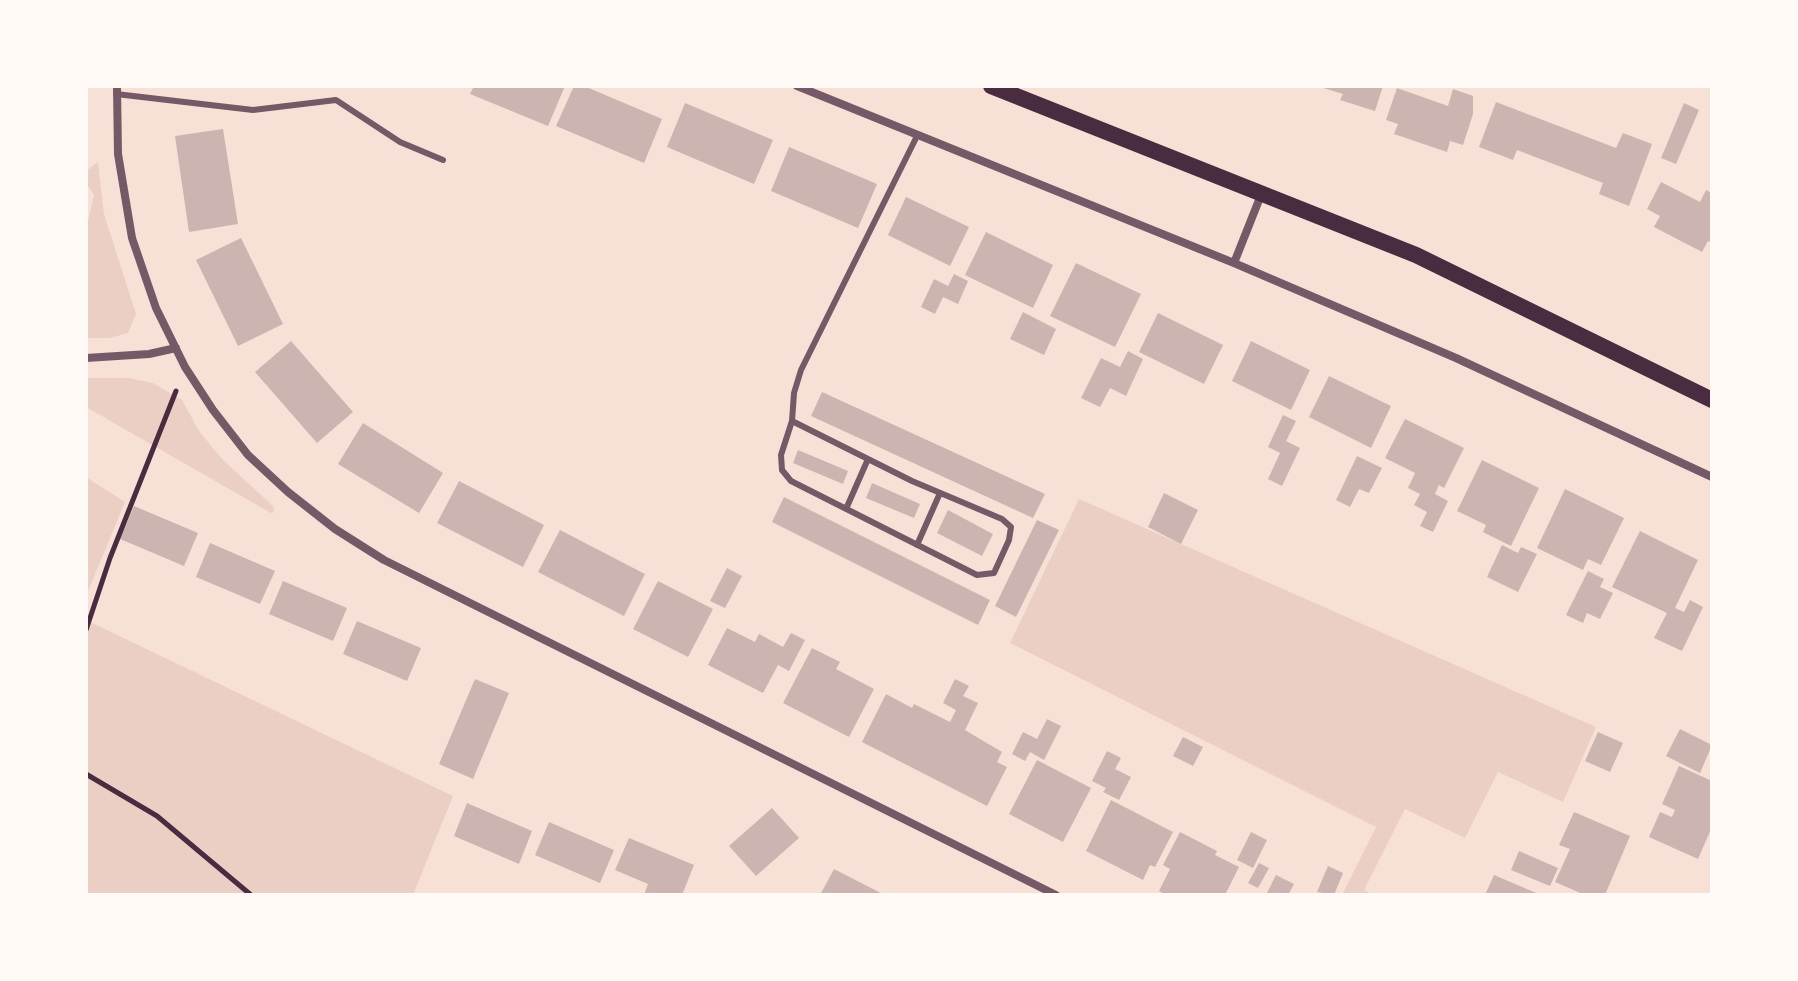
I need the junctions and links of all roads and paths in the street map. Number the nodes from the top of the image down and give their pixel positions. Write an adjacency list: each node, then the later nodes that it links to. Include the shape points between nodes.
1 (797, 86): 4 (street)
2 (991, 86): 6 (main road)
3 (116, 90): 5 (lane, via 253,110 336,100 400,142); 8 (street, via 118,154 132,238)
4 (917, 136): 7 (street); 12 (lane, via 801,370)
5 (443, 160)
6 (1261, 195): 7 (street); 11 (main road, via 1416,255)
7 (1234, 263): 14 (street, via 1456,358)
8 (176, 348): 9 (street); 10 (street)
9 (86, 358)
10 (185, 367): 18 (path); 21 (street, via 248,455 335,529 384,560)
11 (1712, 400)
12 (792, 421): 13 (lane); 16 (lane, via 782,470 791,481)
13 (868, 459): 15 (lane); 16 (lane)
14 (1712, 477)
15 (940, 493): 17 (lane); 17 (lane, via 1002,519 1011,527 1009,540 994,573 977,575)
16 (846, 509): 17 (lane)
17 (917, 545)
18 (86, 630)
19 (86, 774): 20 (path, via 157,816)
20 (251, 895)
21 (1056, 895)

